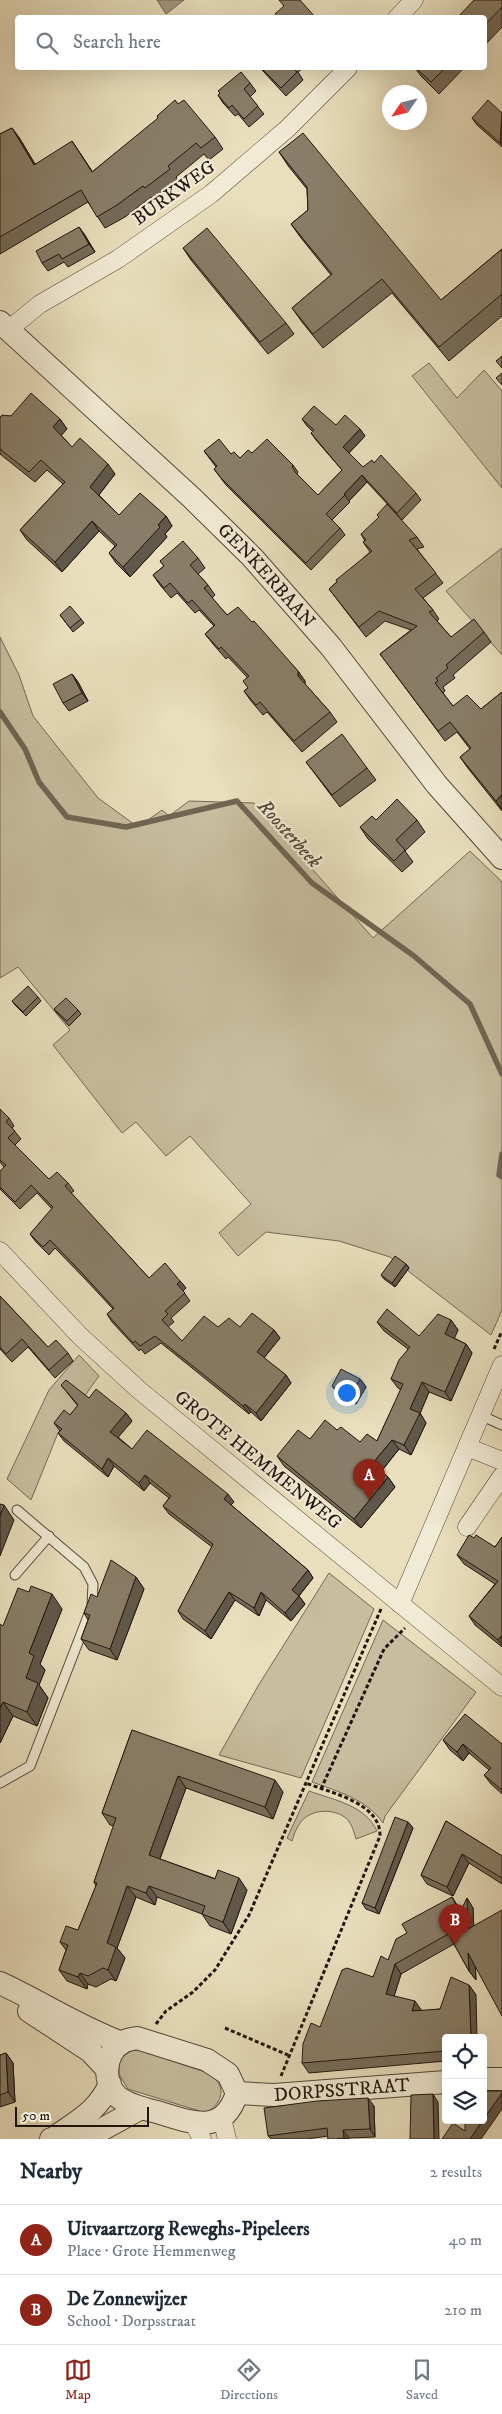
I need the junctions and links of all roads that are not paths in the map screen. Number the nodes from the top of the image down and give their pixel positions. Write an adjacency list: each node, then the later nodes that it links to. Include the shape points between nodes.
1 (414, 0): 2 (street)
2 (400, 15)
3 (346, 70): 4 (street, BURKWEG, via 288,128 211,194 118,259)
4 (4, 326): 5 (street, GENKERBAAN, via 252,557 331,647 438,785)
5 (502, 858)
6 (0, 1251): 17 (street, GROTE HEMMENWEG, via 107,1362)
7 (502, 1365): 8 (street)
8 (480, 1415): 9 (lane); 10 (street)
9 (502, 1425)
10 (467, 1447): 11 (street); 17 (street)
11 (502, 1461)
12 (502, 1476): 14 (street)
13 (17, 1510): 15 (lane)
14 (467, 1527)
15 (49, 1536): 16 (lane); 19 (lane, via 84,1567 94,1584 92,1606 30,1766)
16 (15, 1575)
17 (393, 1599): 18 (street, GROTE HEMMENWEG)
18 (502, 1687)
19 (0, 1783)
20 (0, 1983): 22 (street, via 98,2034)
21 (0, 1988): 23 (street, via 90,2051)
22 (122, 2042): 23 (street, via 111,2055); 27 (street, via 137,2038 150,2040 207,2060 228,2074)
23 (108, 2076): 28 (street, via 118,2097); 31 (street, via 103,2099 94,2110)
24 (487, 2079): 25 (street)
25 (502, 2080)
26 (442, 2082): 27 (street, DORPSSTRAAT, via 274,2095)
27 (237, 2094): 29 (street)
28 (141, 2108): 30 (street); 31 (street, via 101,2130)
29 (225, 2129): 30 (street, via 208,2124)
30 (198, 2131)
31 (52, 2139)

